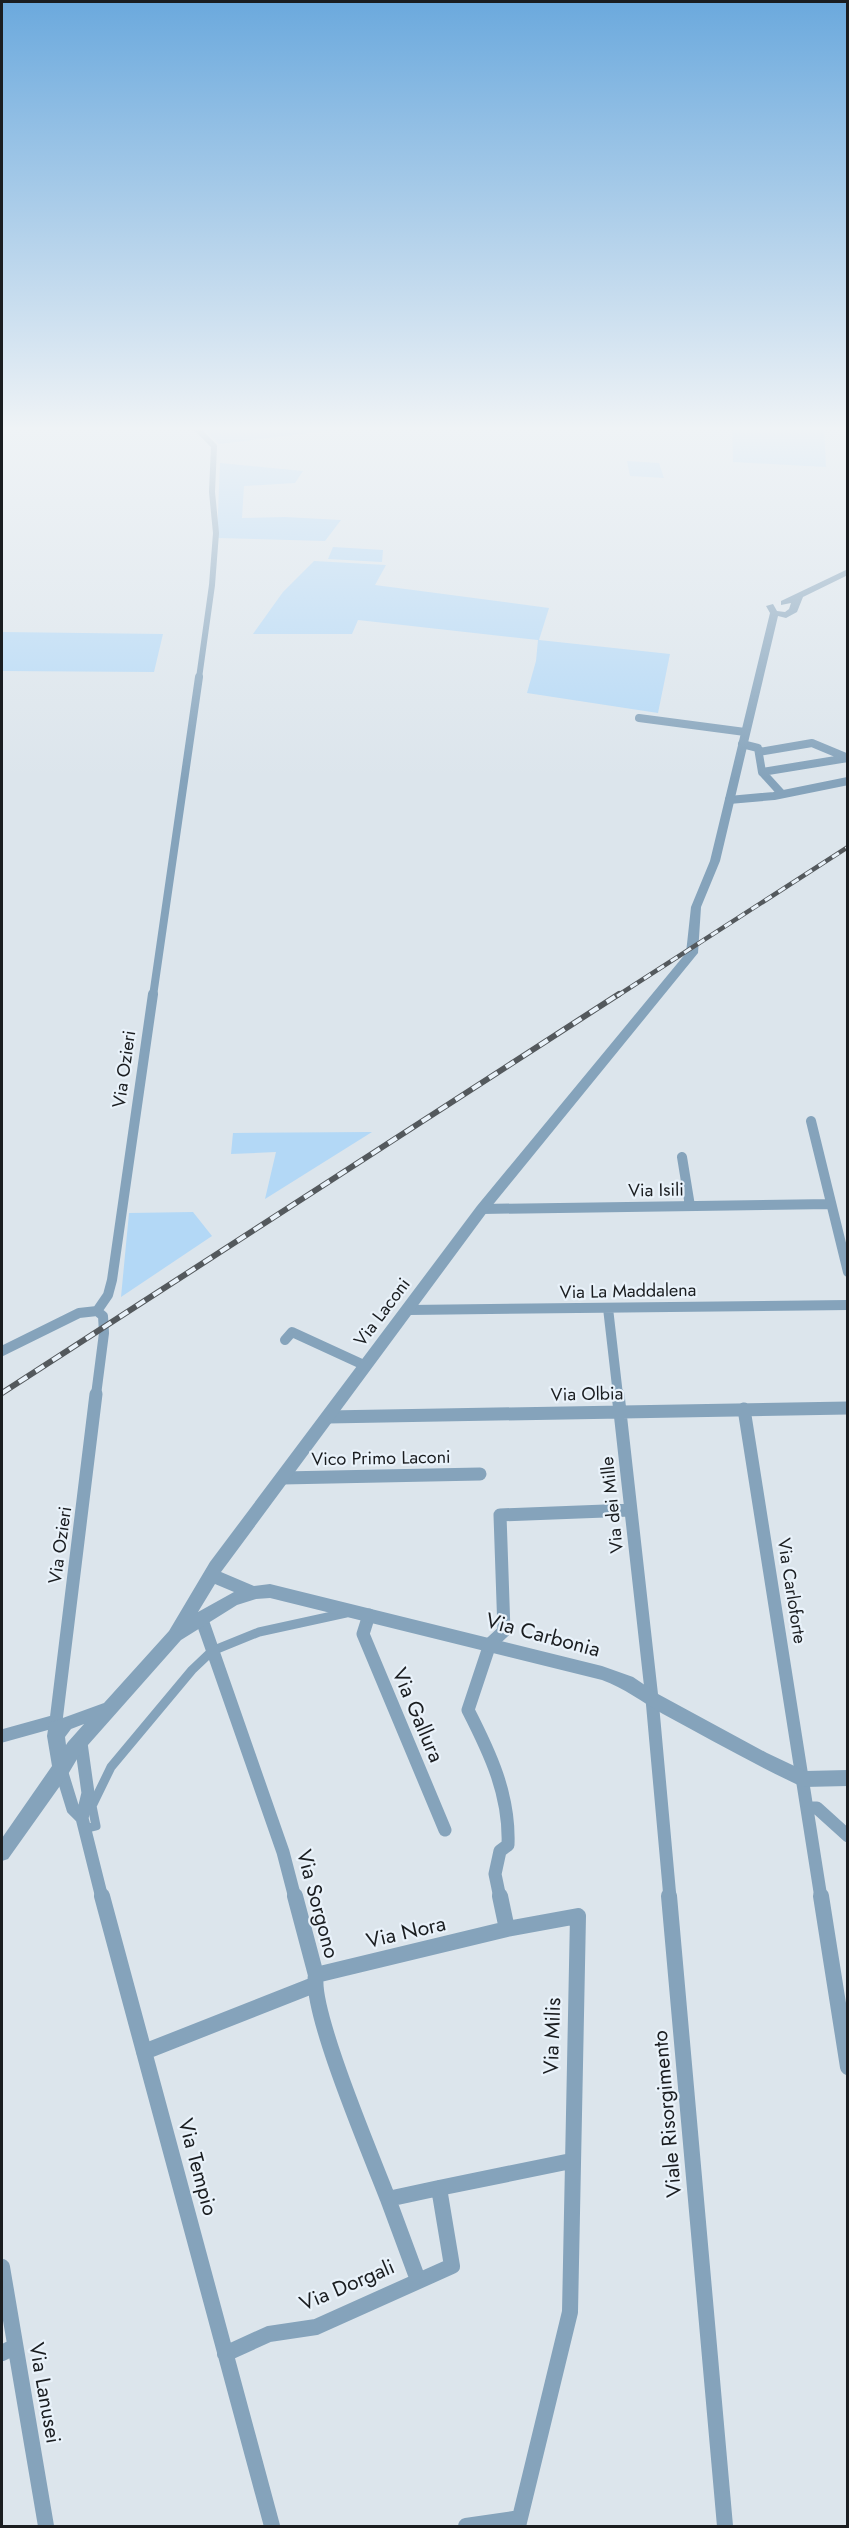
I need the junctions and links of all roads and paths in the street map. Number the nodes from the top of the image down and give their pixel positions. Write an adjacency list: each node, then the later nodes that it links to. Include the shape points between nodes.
1 (215, 543): 26 (street, Via Ozieri, via 112,1280)
2 (848, 571): 3 (street)
3 (799, 597): 4 (street); 5 (street)
4 (784, 603): 5 (street); 6 (street, via 771,606)
5 (793, 607): 6 (street, via 791,613)
6 (777, 616): 8 (street)
7 (639, 718): 8 (street)
8 (745, 732): 9 (street)
9 (742, 744): 10 (street, via 758,748); 15 (street)
10 (759, 753): 11 (street, via 812,743); 12 (street)
11 (848, 758): 12 (street)
12 (762, 772): 14 (street)
13 (848, 781): 14 (street)
14 (782, 794): 15 (street)
15 (729, 800): 20 (street, Via Laconi, via 715,861 696,907 692,953)
16 (811, 1121): 18 (street)
17 (682, 1157): 19 (street)
18 (831, 1204): 19 (street, Via Isili); 21 (street)
19 (690, 1206): 20 (street, Via Isili)
20 (482, 1209): 25 (street, Via Laconi)
21 (842, 1227): 22 (street)
22 (848, 1272)
23 (848, 1305): 24 (street, Via La Maddalena)
24 (608, 1308): 25 (street, Via La Maddalena); 32 (street, Via dei Mille)
25 (409, 1310): 29 (street, Via Laconi)
26 (97, 1311): 28 (street, via 79,1313); 45 (street, Via Ozieri, via 102,1316 104,1333)
27 (285, 1340): 29 (street, via 292,1332)
28 (2, 1351)
29 (366, 1366): 33 (street, Via Laconi)
30 (848, 1407): 31 (street, Via Olbia)
31 (744, 1409): 32 (street, Via Olbia); 49 (street, Via Carloforte)
32 (620, 1412): 33 (street, Via Olbia); 36 (street, Via dei Mille)
33 (328, 1417): 35 (street, Via Laconi)
34 (480, 1474): 35 (street, Vico Primo Laconi)
35 (282, 1478): 37 (street, Via Laconi)
36 (631, 1510): 42 (street, via 500,1515 504,1631); 44 (street, Via dei Mille)
37 (211, 1575): 38 (street, Via Carbonia); 41 (street, Via Laconi)
38 (251, 1592): 39 (street, Via Carbonia, via 270,1591); 40 (street, Via Carbonia, via 216,1607)
39 (362, 1613): 42 (street, Via Carbonia); 43 (street, via 259,1632); 52 (street, Via Gallura, via 363,1634)
40 (202, 1620): 41 (street, Via Carbonia); 43 (street, Via Sorgono)
41 (174, 1636): 45 (street, Via Laconi, via 110,1708)
42 (490, 1644): 44 (street, Via Carbonia, via 627,1682); 55 (street, via 468,1710 496,1766 510,1832 508,1845 500,1851 495,1874)
43 (212, 1651): 51 (street, via 111,1767 92,1806 96,1826); 56 (street, Via Sorgono, via 283,1852)
44 (652, 1699): 49 (street, Via Carbonia); 70 (street, Viale Risorgimento)
45 (68, 1734): 46 (street); 47 (street, Via Laconi); 51 (street, Via Tempio, via 88,1794)
46 (2, 1736)
47 (61, 1770): 51 (street, Via Tempio, via 73,1809); 54 (street, Via Laconi)
48 (848, 1778): 49 (street)
49 (804, 1779): 50 (street, Via Carloforte)
50 (808, 1808): 53 (street, via 816,1808); 58 (street, Via Carloforte)
51 (83, 1823): 57 (street, Via Tempio)
52 (445, 1830)
53 (848, 1836)
54 (2, 1853)
55 (507, 1929): 56 (street, Via Nora); 59 (street, Via Milis, via 578,1916)
56 (315, 1980): 57 (street, Via Nora); 61 (street, Via Sorgono, via 330,2044)
57 (144, 2052): 65 (street, Via Tempio)
58 (848, 2067)
59 (571, 2161): 60 (street); 66 (street, Via Milis, via 570,2312)
60 (439, 2188): 61 (street); 63 (street, Via Dorgali, via 452,2266)
61 (388, 2199): 63 (street, Via Dorgali)
62 (2, 2267): 64 (street, Via Lanusei)
63 (418, 2280): 65 (street, Via Dorgali, via 316,2327 269,2334)
64 (8, 2350): 67 (street, Via Lanusei)
65 (225, 2354): 68 (street, Via Tempio)
66 (519, 2522): 69 (street)
67 (46, 2526)
68 (272, 2526)
69 (466, 2526)
70 (725, 2526)

